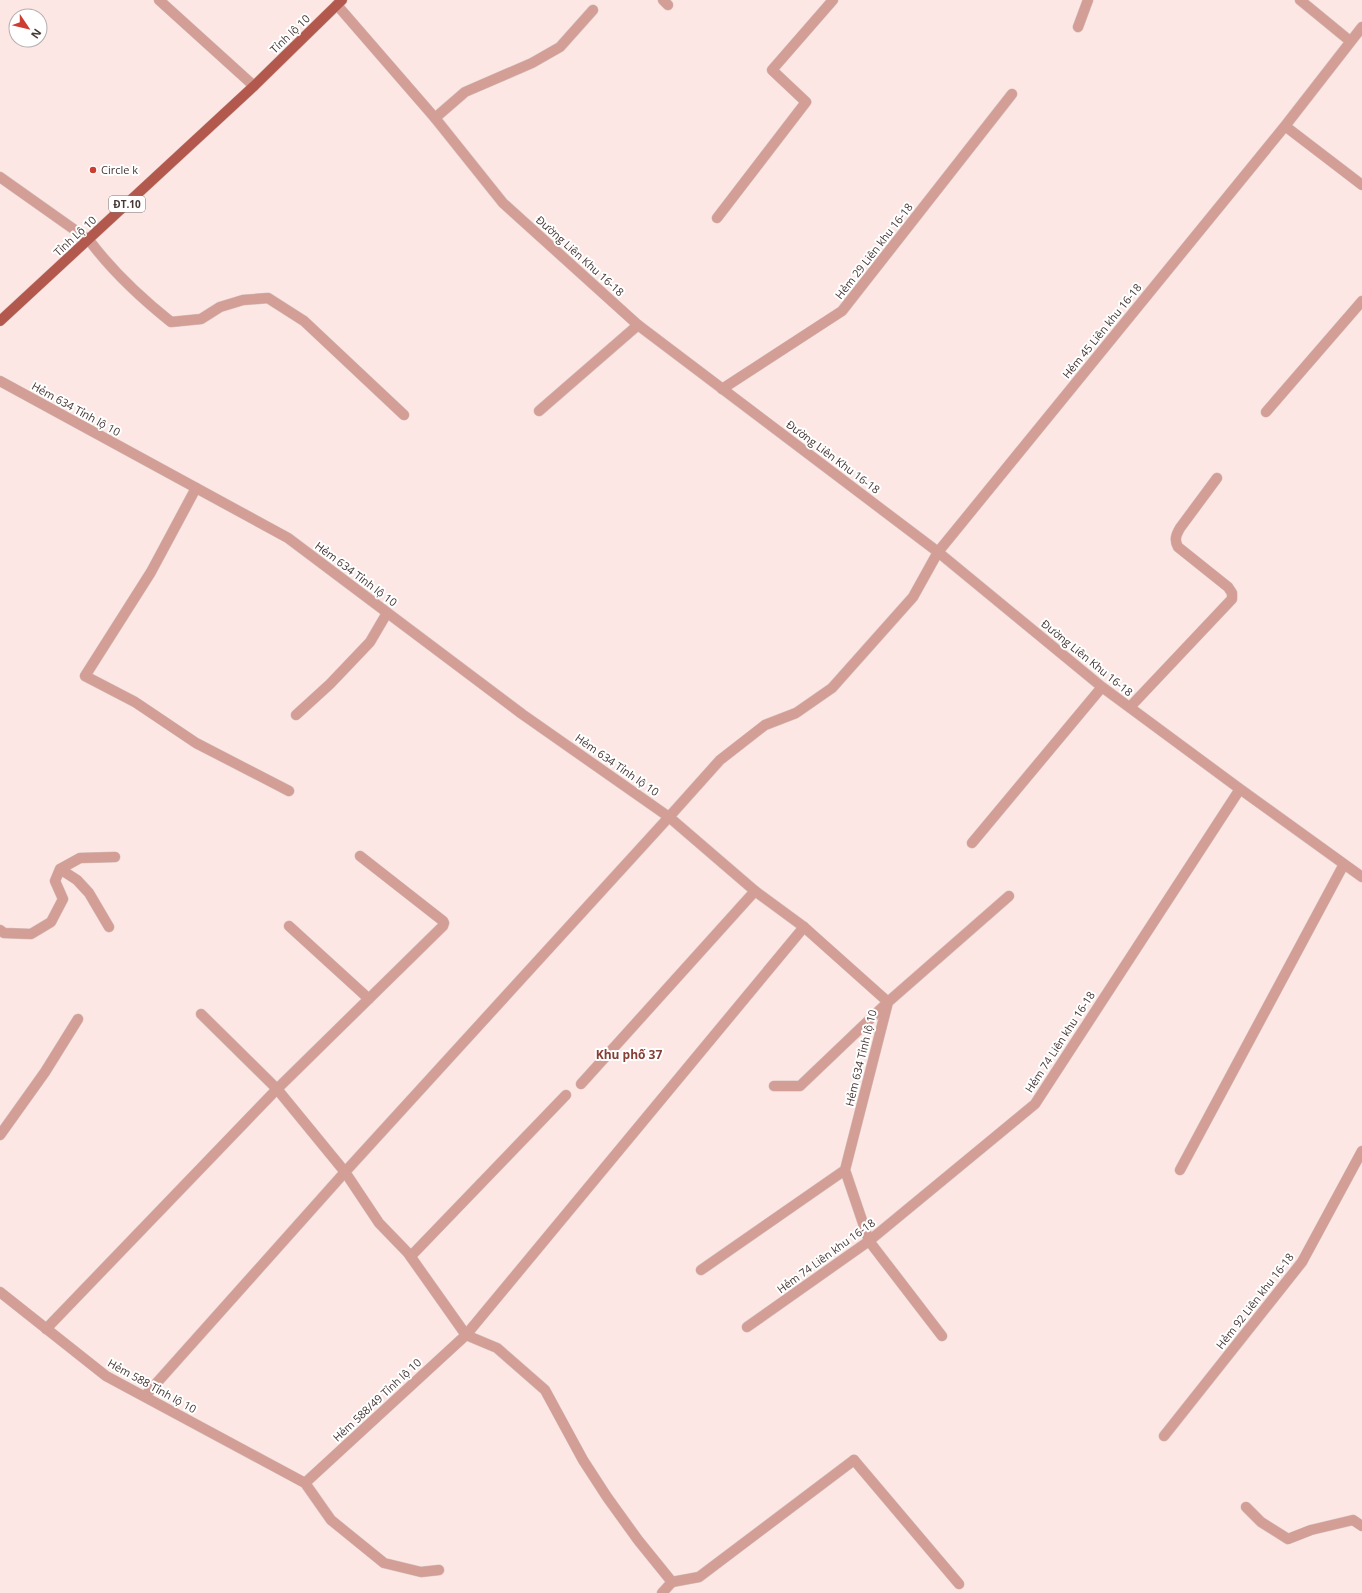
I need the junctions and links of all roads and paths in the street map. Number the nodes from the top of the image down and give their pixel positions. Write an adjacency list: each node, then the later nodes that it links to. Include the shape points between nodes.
1 (159, 0): 10 (street)
2 (833, 0): 16 (street, via 772,70 806,102)
3 (1088, 0): 7 (street)
4 (1300, 0): 9 (street)
5 (340, 2): 10 (main road, Tỉnh lộ 10 / ĐT.10); 12 (street, Đường Liên Khu 16-18)
6 (593, 10): 12 (street, via 560,47 532,63 465,92)
7 (1078, 27)
8 (1362, 27): 9 (street, Hẻm 45 Liên khu 16-18)
9 (1350, 41): 13 (street, Hẻm 45 Liên khu 16-18)
10 (254, 86): 17 (main road, Tỉnh Lộ 10 / ĐT.10)
11 (1012, 94): 22 (street, Hẻm 29 Liên khu 16-18, via 842,310)
12 (435, 118): 20 (street, Đường Liên Khu 16-18, via 503,203)
13 (1285, 126): 15 (street); 28 (street, Hẻm 45 Liên khu 16-18)
14 (0, 177): 17 (street)
15 (1362, 185)
16 (717, 218)
17 (89, 240): 19 (main road, Tỉnh Lộ 10 / ĐT.10); 25 (street, via 105,261 150,306 171,322 202,319 220,307 243,300 268,298 304,321)
18 (1362, 301): 24 (street)
19 (0, 321)
20 (638, 325): 22 (street, Đường Liên Khu 16-18); 23 (street)
21 (0, 381): 27 (street, Hẻm 634 Tỉnh lộ 10)
22 (722, 389): 28 (street, Đường Liên Khu 16-18)
23 (539, 411)
24 (1266, 412)
25 (404, 415)
26 (1217, 478): 31 (street, via 1180,528 1176,544 1228,587 1232,599)
27 (196, 488): 29 (street, Hẻm 634 Tỉnh lộ 10, via 288,538); 34 (street, via 151,572 85,676 135,702 196,743)
28 (938, 552): 30 (street, Đường Liên Khu 16-18); 35 (street, Hẻm 45 Liên khu 16-18, via 913,598 832,688 796,714 765,725 720,760)
29 (387, 613): 32 (street, via 370,642); 35 (street, Hẻm 634 Tỉnh lộ 10, via 522,714)
30 (1102, 687): 31 (street, Đường Liên Khu 16-18); 36 (street)
31 (1130, 707): 33 (street, Đường Liên Khu 16-18)
32 (296, 715)
33 (1240, 789): 39 (street, Đường Liên Khu 16-18); 61 (street, Hẻm 74 Liên khu 16-18, via 1035,1104)
34 (289, 791)
35 (669, 817): 42 (street, Hẻm 634 Tỉnh lộ 10); 60 (street, Hẻm 45 Liên khu 16-18)
36 (972, 843)
37 (360, 856): 48 (street, via 444,923)
38 (115, 857): 40 (street, via 80,858)
39 (1344, 864): 41 (street, Đường Liên Khu 16-18); 59 (street)
40 (60, 869): 45 (street, via 77,880 89,893); 47 (street, via 55,881 63,899 52,922 30,934)
41 (1362, 877)
42 (755, 891): 46 (street, Hẻm 634 Tỉnh lộ 10); 52 (street)
43 (1009, 896): 49 (street)
44 (289, 926): 48 (street)
45 (109, 927)
46 (804, 927): 49 (street, Hẻm 634 Tỉnh lộ 10); 67 (street, Hẻm 588/49 Tỉnh lộ 10)
47 (0, 930)
48 (369, 999): 54 (street)
49 (888, 1002): 53 (street, via 800,1086); 58 (street, Hẻm 634 Tỉnh lộ 10)
50 (201, 1014): 54 (street)
51 (78, 1019): 56 (street, via 45,1072)
52 (582, 1084)
53 (774, 1086)
54 (277, 1089): 60 (street); 66 (street)
55 (566, 1095): 62 (street)
56 (0, 1135)
57 (1362, 1151): 70 (street, Hẻm 92 Liên khu 16-18, via 1302,1262)
58 (845, 1170): 61 (street); 63 (street)
59 (1180, 1170)
60 (345, 1172): 62 (street, via 379,1223); 69 (street, Hẻm 45 Liên khu 16-18)
61 (868, 1241): 65 (street, Hẻm 74 Liên khu 16-18); 68 (street)
62 (411, 1256): 67 (street)
63 (701, 1270)
64 (0, 1292): 66 (street, Hẻm 588 Tỉnh lộ 10)
65 (748, 1327)
66 (46, 1329): 69 (street, Hẻm 588 Tỉnh lộ 10, via 106,1376)
67 (466, 1335): 71 (street, Hẻm 588/49 Tỉnh lộ 10); 75 (street, via 497,1348 545,1390 583,1460 607,1497)
68 (942, 1336)
69 (144, 1396): 71 (street, Hẻm 588 Tỉnh lộ 10)
70 (1164, 1436)
71 (305, 1483): 74 (street, via 331,1520 384,1564 421,1572)
72 (1246, 1507): 73 (street, via 1261,1522 1288,1539 1311,1530 1353,1520)
73 (1362, 1526)
74 (439, 1570)
75 (672, 1582): 76 (street, via 699,1577 854,1460); 77 (street)
76 (959, 1584)
77 (662, 1593)

